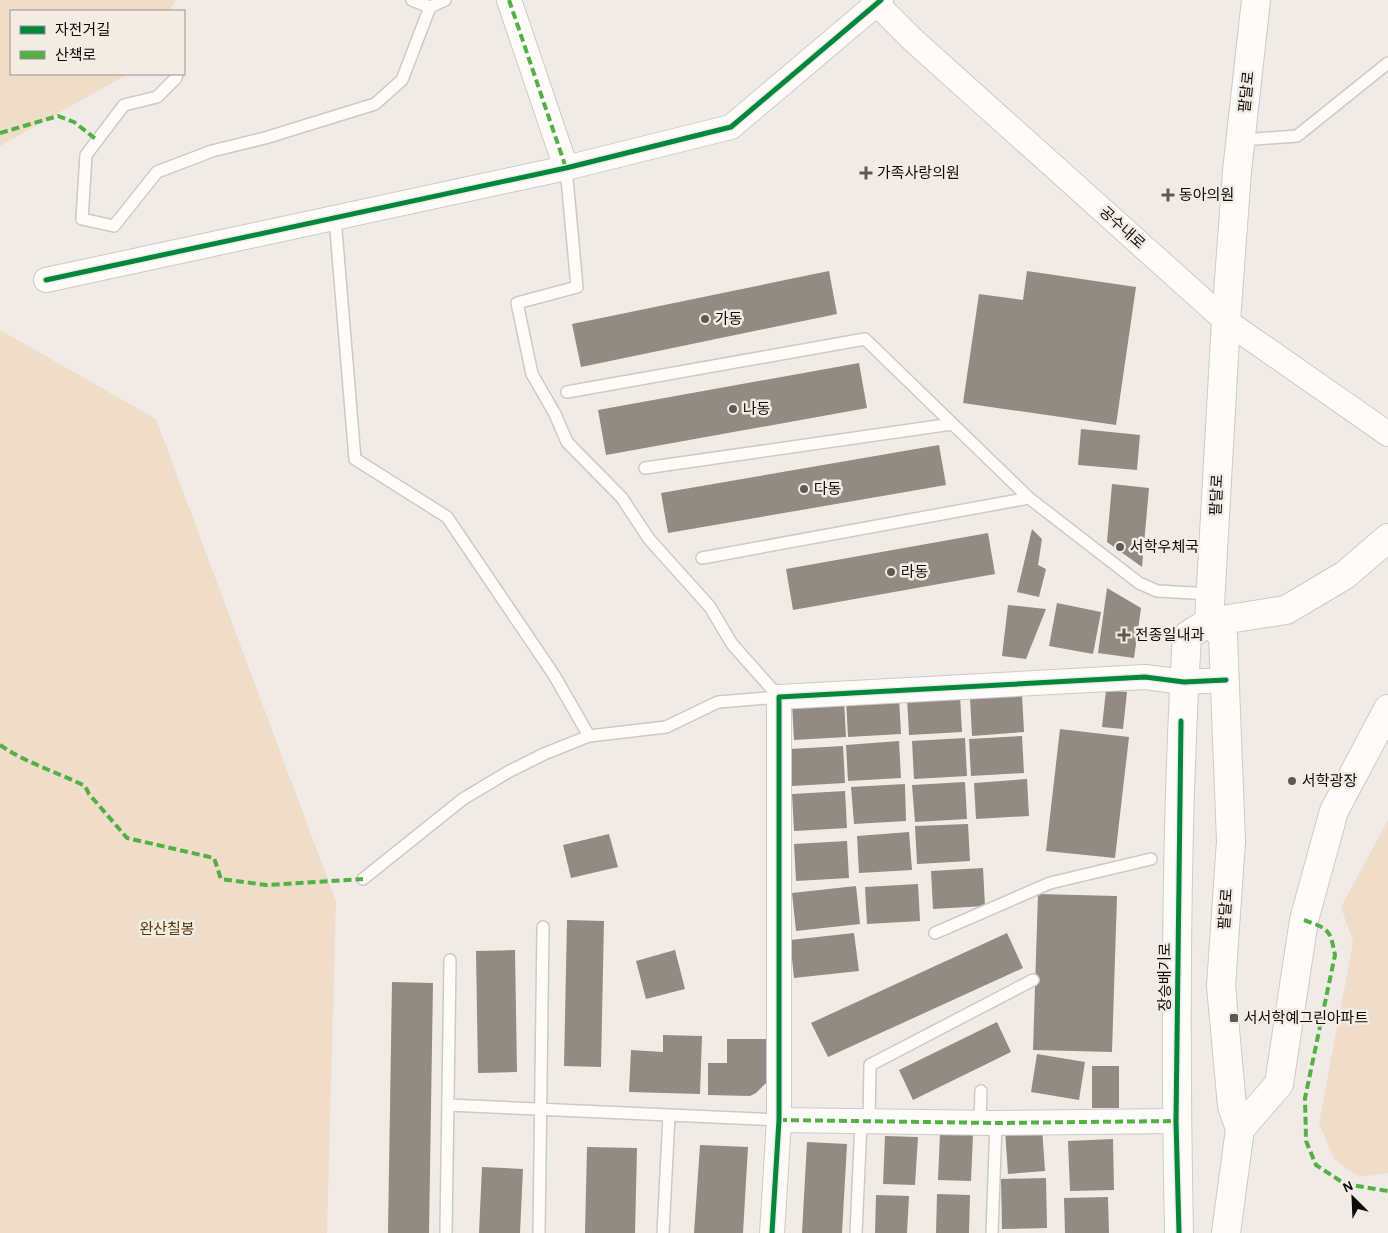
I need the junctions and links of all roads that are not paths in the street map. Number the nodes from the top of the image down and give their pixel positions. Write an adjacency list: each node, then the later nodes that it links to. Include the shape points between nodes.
1 (412, 0): 6 (lane)
2 (445, 0): 6 (lane)
3 (509, 0): 10 (street)
4 (1256, 0): 9 (street, 팔달로)
5 (877, 1): 10 (street, via 731,127); 13 (street, 공수내로, via 913,40)
6 (430, 7): 8 (lane, via 402,80 375,104 212,151 157,172 114,226 82,219 86,155 124,105 157,97)
7 (1388, 64): 9 (lane, via 1296,136)
8 (177, 75)
9 (1242, 140): 13 (street, 팔달로)
10 (566, 168): 11 (street); 25 (lane, via 577,287 517,303 532,374 567,442 622,498 649,539 710,607 732,644)
11 (335, 218): 12 (street); 27 (lane, via 355,459 447,517 554,674)
12 (46, 280)
13 (1226, 321): 16 (street, 공수내로); 21 (street, 팔달로)
14 (568, 392): 15 (lane, via 865,339)
15 (952, 424): 17 (lane); 18 (lane)
16 (1388, 434)
17 (645, 468)
18 (1029, 498): 20 (lane); 21 (lane, via 1139,583 1157,591)
19 (1388, 538): 22 (street, via 1345,575 1286,610)
20 (702, 558)
21 (1212, 594): 22 (street, 팔달로)
22 (1209, 622): 23 (street, 팔달로, via 1223,636); 24 (street, 장승배기로, via 1187,636)
23 (1226, 680): 24 (street); 42 (street, 팔달로, via 1231,841 1221,986 1232,1106)
24 (1184, 682): 25 (street, via 1145,677); 39 (street, 장승배기로)
25 (779, 696): 27 (lane, via 718,702 666,727); 38 (street)
26 (1388, 709): 42 (street, via 1334,811 1304,920 1279,1084)
27 (589, 736): 29 (lane, via 508,772 463,799)
28 (1151, 859): 31 (lane, via 1050,883)
29 (363, 879)
30 (543, 927): 36 (lane)
31 (935, 933)
32 (450, 960): 35 (lane)
33 (1033, 980): 40 (lane, via 870,1065)
34 (981, 1091): 41 (lane)
35 (448, 1105): 36 (lane); 43 (lane)
36 (540, 1109): 37 (lane); 44 (lane)
37 (668, 1115): 38 (lane); 45 (lane)
38 (779, 1120): 40 (street); 46 (street)
39 (1176, 1121): 41 (street); 49 (street, 장승배기로)
40 (865, 1122): 41 (street); 47 (lane)
41 (988, 1123): 48 (lane)
42 (1240, 1129): 50 (street)
43 (446, 1233)
44 (539, 1233)
45 (662, 1233)
46 (772, 1233)
47 (856, 1233)
48 (992, 1233)
49 (1179, 1233)
50 (1226, 1233)

